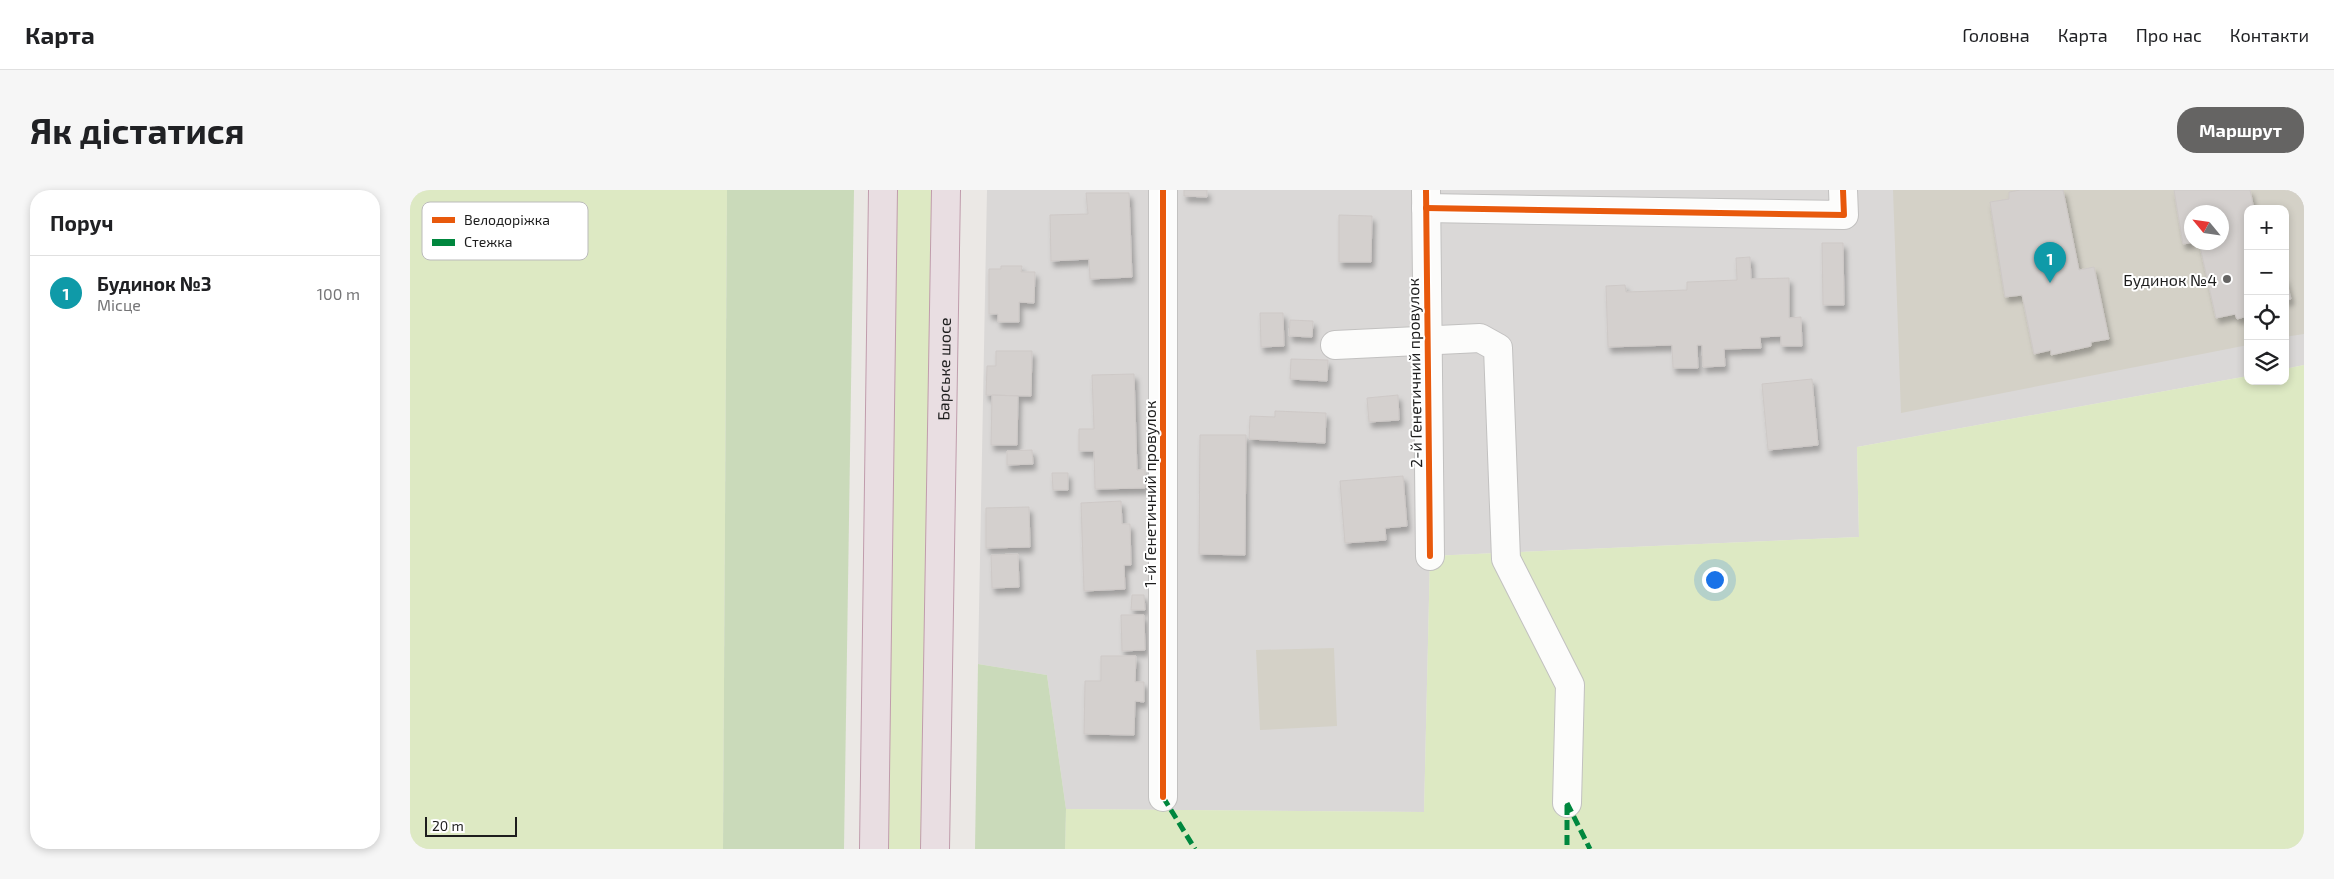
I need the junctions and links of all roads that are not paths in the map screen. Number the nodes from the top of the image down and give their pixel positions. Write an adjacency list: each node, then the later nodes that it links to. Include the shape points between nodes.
1 (883, 190): 11 (highway)
2 (946, 190): 12 (highway, Барське шосе)
3 (1163, 190): 9 (street, 1-й Генетичний провулок)
4 (1843, 190): 5 (street, via 1844,215)
5 (1426, 199): 6 (street, 2-й Генетичний провулок)
6 (1426, 342): 7 (street); 8 (street, 2-й Генетичний провулок); 10 (street, via 1480,338 1498,348 1506,559 1570,685)
7 (1335, 345)
8 (1430, 556)
9 (1163, 797)
10 (1567, 803)
11 (874, 849)
12 (935, 849)

